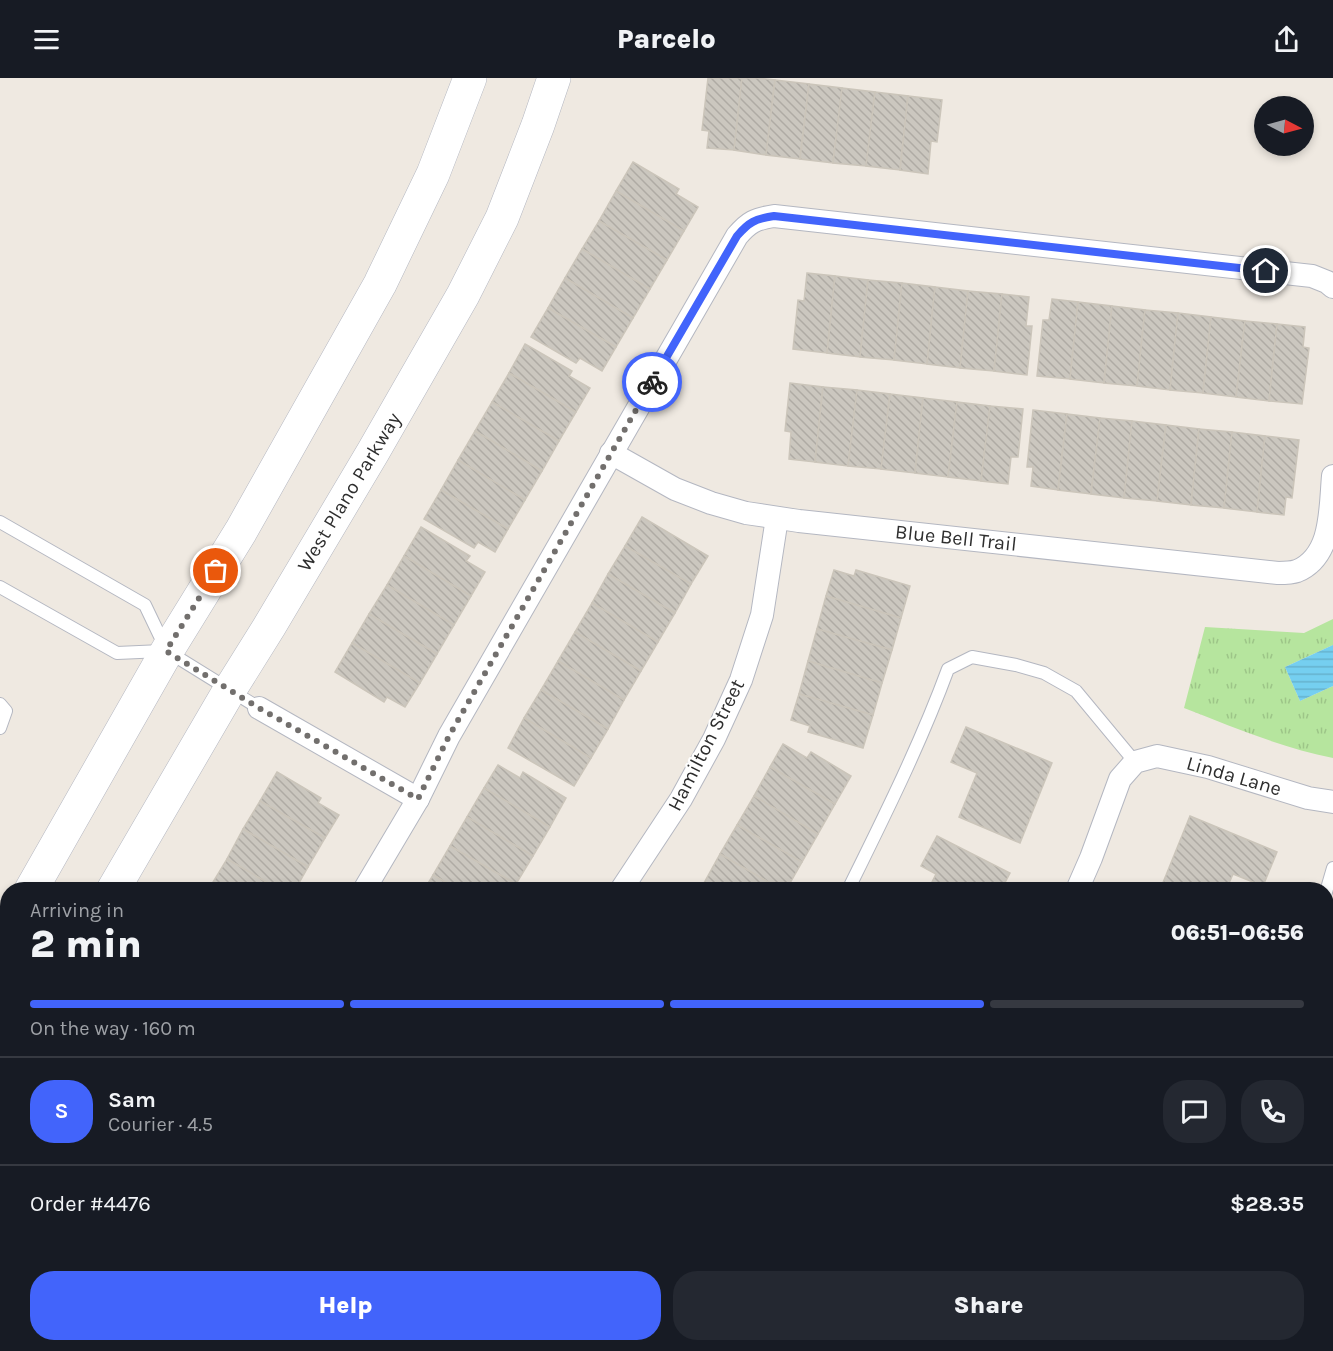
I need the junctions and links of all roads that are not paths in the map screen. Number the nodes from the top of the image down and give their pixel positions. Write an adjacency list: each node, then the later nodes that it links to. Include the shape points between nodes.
1 (470, 78): 9 (main road, via 433,174 381,284 241,531)
2 (554, 78): 10 (main road, West Plano Parkway, via 502,218 463,295 374,452)
3 (1333, 288): 4 (street, via 1312,276 774,216 759,218 737,236)
4 (611, 453): 6 (street, Blue Bell Trail, via 675,489 746,513); 15 (street, via 449,736)
5 (1333, 476): 6 (street, Blue Bell Trail, via 1323,548 1295,572)
6 (777, 518): 20 (street, Hamilton Street, via 762,615 741,680 681,799)
7 (0, 522): 9 (lane, via 145,605)
8 (0, 587): 9 (lane, via 117,653)
9 (166, 651): 10 (lane); 17 (main road)
10 (229, 691): 12 (lane); 18 (main road, West Plano Parkway)
11 (0, 704): 13 (lane, via 6,711)
12 (259, 708): 15 (street)
13 (0, 728)
14 (1135, 762): 16 (street, Linda Lane, via 1157,756); 21 (lane, via 1076,691 1044,673 972,657 948,669 933,710); 22 (street, via 1120,779)
15 (418, 799): 19 (street)
16 (1333, 802)
17 (36, 882)
18 (118, 882)
19 (369, 882)
20 (626, 882)
21 (852, 882)
22 (1080, 882)

